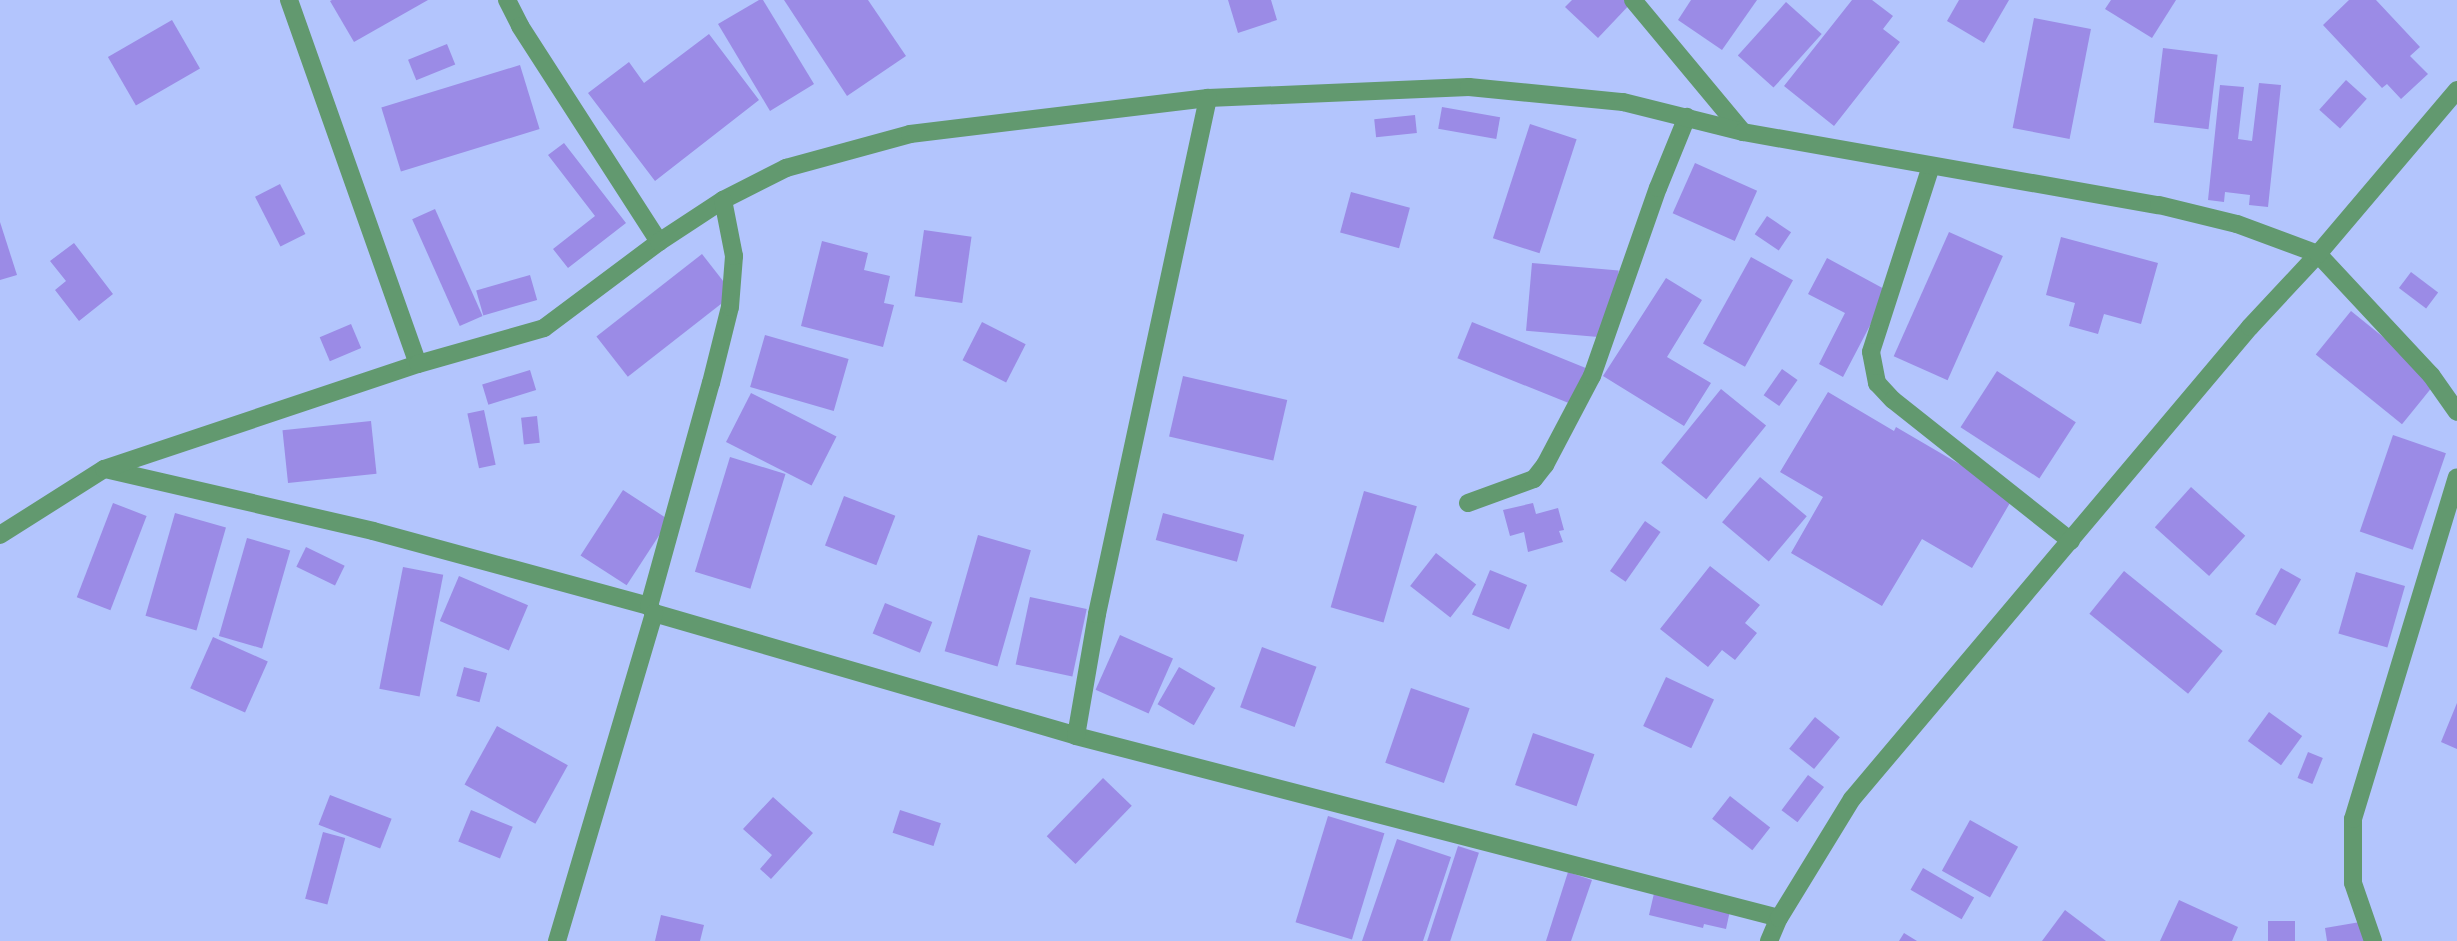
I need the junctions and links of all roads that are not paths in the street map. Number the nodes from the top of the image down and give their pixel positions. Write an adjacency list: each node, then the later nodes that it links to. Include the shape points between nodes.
1 (289, 0): 12 (street)
2 (507, 0): 10 (street)
3 (1632, 0): 7 (street)
4 (2457, 90): 11 (street)
5 (1208, 98): 6 (street, via 1469,87 1623,102); 9 (street, via 910,134 786,168); 20 (street, via 1097,614)
6 (1688, 117): 7 (street); 16 (street, via 1658,188 1592,376 1545,465 1534,479)
7 (1743, 132): 8 (street)
8 (1931, 166): 11 (street, via 2159,205 2237,224); 18 (street, via 1871,352 1877,383 1893,400)
9 (723, 200): 10 (street); 19 (street, via 734,256 729,307)
10 (659, 242): 12 (street, via 543,328)
11 (2318, 254): 13 (street, via 2431,375); 18 (street, via 2250,327)
12 (418, 364): 14 (street)
13 (2457, 412)
14 (104, 469): 17 (street); 19 (street, via 372,531)
15 (2457, 477): 24 (street, via 2353,819 2353,883)
16 (1468, 503)
17 (0, 535)
18 (2071, 541): 21 (street, via 1852,799)
19 (651, 609): 20 (street); 22 (street)
20 (1076, 736): 21 (street)
21 (1779, 918): 23 (street)
22 (557, 941)
23 (1769, 941)
24 (2373, 941)

